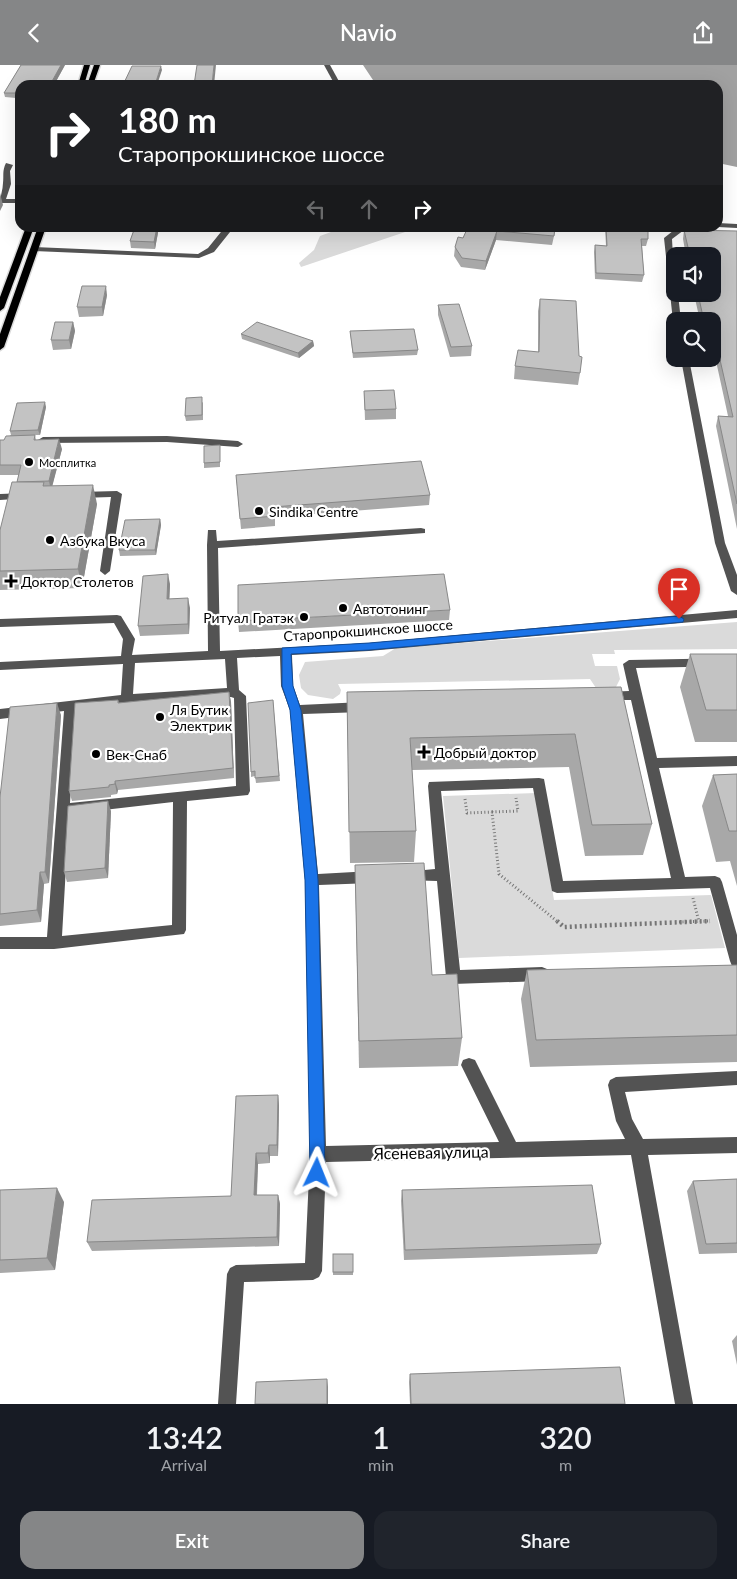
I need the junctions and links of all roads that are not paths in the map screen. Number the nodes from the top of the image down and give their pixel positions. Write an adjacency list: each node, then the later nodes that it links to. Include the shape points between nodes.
1 (87, 65): 4 (main road)
2 (97, 65): 5 (main road)
3 (327, 65): 6 (street)
4 (82, 80)
5 (92, 80)
6 (337, 80)
7 (5, 169): 8 (street, via 7,184)
8 (0, 201): 9 (street)
9 (15, 201)
10 (723, 225): 11 (street)
11 (737, 226)
12 (28, 232): 17 (main road)
13 (40, 232): 16 (main road)
14 (226, 232): 16 (street, via 211,250 199,256)
15 (677, 232): 18 (street, via 668,238)
16 (34, 249): 19 (main road)
17 (0, 308)
18 (676, 312)
19 (0, 347)
20 (687, 367): 30 (street, via 720,543)
21 (28, 440): 22 (street, via 158,439)
22 (238, 444)
23 (68, 495): 29 (street, via 117,494)
24 (39, 496): 25 (street)
25 (0, 497)
26 (421, 531): 28 (street)
27 (212, 532): 28 (street)
28 (212, 545): 34 (street)
29 (105, 571)
30 (737, 591)
31 (737, 614): 33 (street, Старопрокшинское шоссе, via 369,647)
32 (0, 623): 36 (street, via 117,619 129,639)
33 (286, 651): 35 (street, Старопрокшинское шоссе); 45 (street, via 287,686)
34 (214, 654): 35 (street, Старопрокшинское шоссе); 36 (street, Старопрокшинское шоссе)
35 (231, 654): 39 (street)
36 (128, 659): 38 (street, Старопрокшинское шоссе); 42 (street)
37 (737, 662): 40 (street, via 629,664)
38 (0, 666)
39 (233, 691): 42 (street); 49 (street, via 240,696 243,791)
40 (636, 695): 41 (street); 48 (street)
41 (597, 697)
42 (127, 699): 43 (street)
43 (70, 706): 46 (street); 50 (street)
44 (373, 707): 45 (street)
45 (296, 710): 52 (street)
46 (0, 715)
47 (737, 761): 48 (street)
48 (652, 763): 53 (street)
49 (180, 796): 50 (street); 55 (street, via 179,931)
50 (63, 809): 55 (street)
51 (442, 875): 52 (street); 53 (street, via 434,786 539,783 557,887); 57 (street, via 453,977)
52 (312, 880): 63 (street)
53 (684, 883): 56 (street, via 715,882)
54 (0, 943): 55 (street)
55 (54, 943)
56 (734, 965)
57 (561, 973)
58 (469, 1065): 62 (street)
59 (737, 1078): 61 (street, via 616,1085 624,1121)
60 (737, 1145): 61 (street, Ясеневая улица)
61 (638, 1147): 62 (street, Ясеневая улица); 65 (street)
62 (512, 1150): 63 (street, Ясеневая улица)
63 (318, 1154): 64 (street, via 312,1271 236,1274)
64 (227, 1404)
65 (684, 1404)

